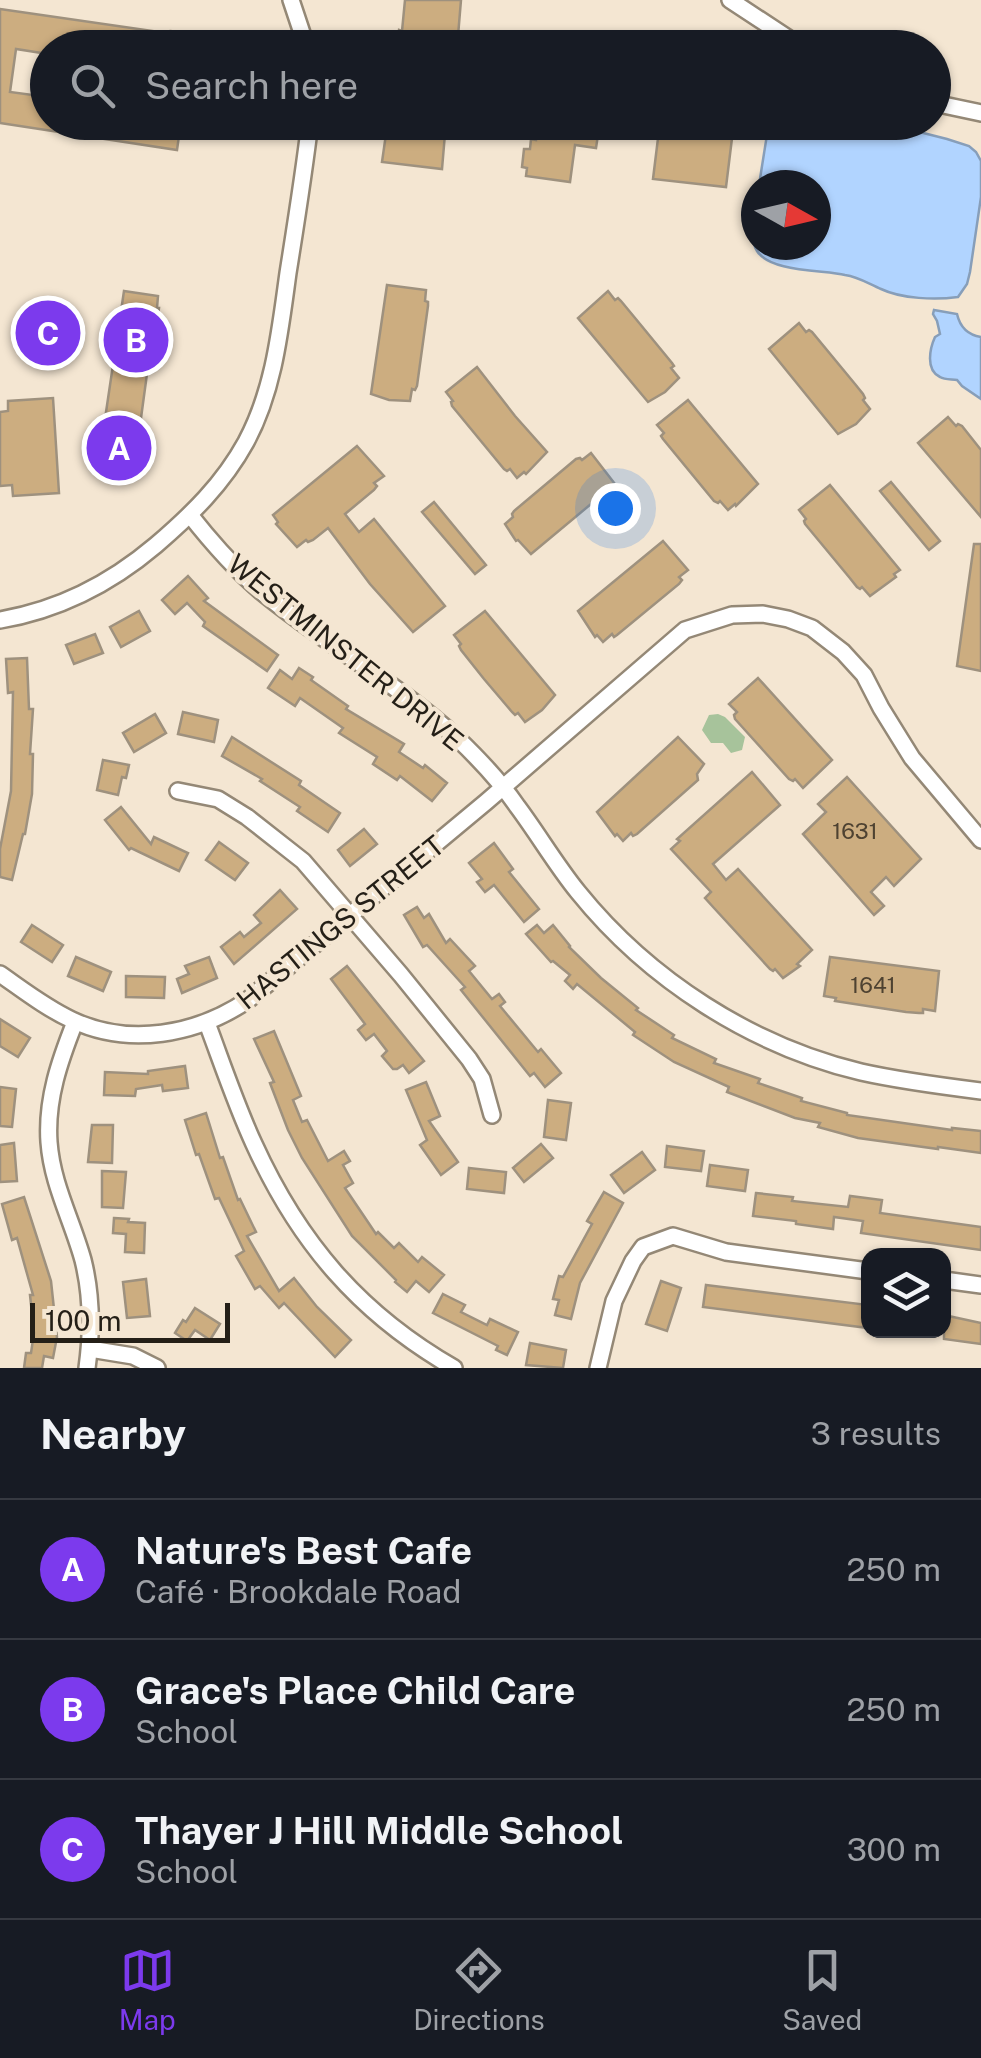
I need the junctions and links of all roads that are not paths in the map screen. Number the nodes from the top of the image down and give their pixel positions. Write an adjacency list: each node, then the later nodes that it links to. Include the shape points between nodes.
1 (291, 0): 3 (street)
2 (740, 2): 4 (street)
3 (301, 30)
4 (778, 30)
5 (951, 107): 6 (street)
6 (981, 113)
7 (307, 140): 8 (street, via 267,390 236,460)
8 (190, 516): 9 (street, via 96,587); 10 (street, WESTMINSTER DRIVE, via 261,591 422,708)
9 (0, 620)
10 (503, 788): 12 (street, via 685,630 732,614 763,614 812,628 844,652 912,758); 13 (street, HASTINGS STREET); 17 (street, WESTMINSTER DRIVE, via 613,931 712,1009 828,1063)
11 (178, 791): 13 (street, via 218,799 247,818 303,861)
12 (981, 840)
13 (350, 915): 16 (street, HASTINGS STREET, via 248,1000); 18 (street, via 469,1060)
14 (0, 974): 15 (street, HASTINGS STREET)
15 (75, 1022): 16 (street, HASTINGS STREET, via 143,1034); 22 (street, via 54,1083 50,1143 87,1278)
16 (207, 1022): 23 (street, via 252,1140 308,1241 374,1313)
17 (981, 1092)
18 (492, 1115)
19 (861, 1269): 26 (street, via 726,1252 673,1236 643,1247 614,1301)
20 (951, 1281): 21 (street)
21 (981, 1286)
22 (90, 1349): 24 (street); 25 (street)
23 (449, 1367)
24 (88, 1368)
25 (157, 1368)
26 (598, 1368)

